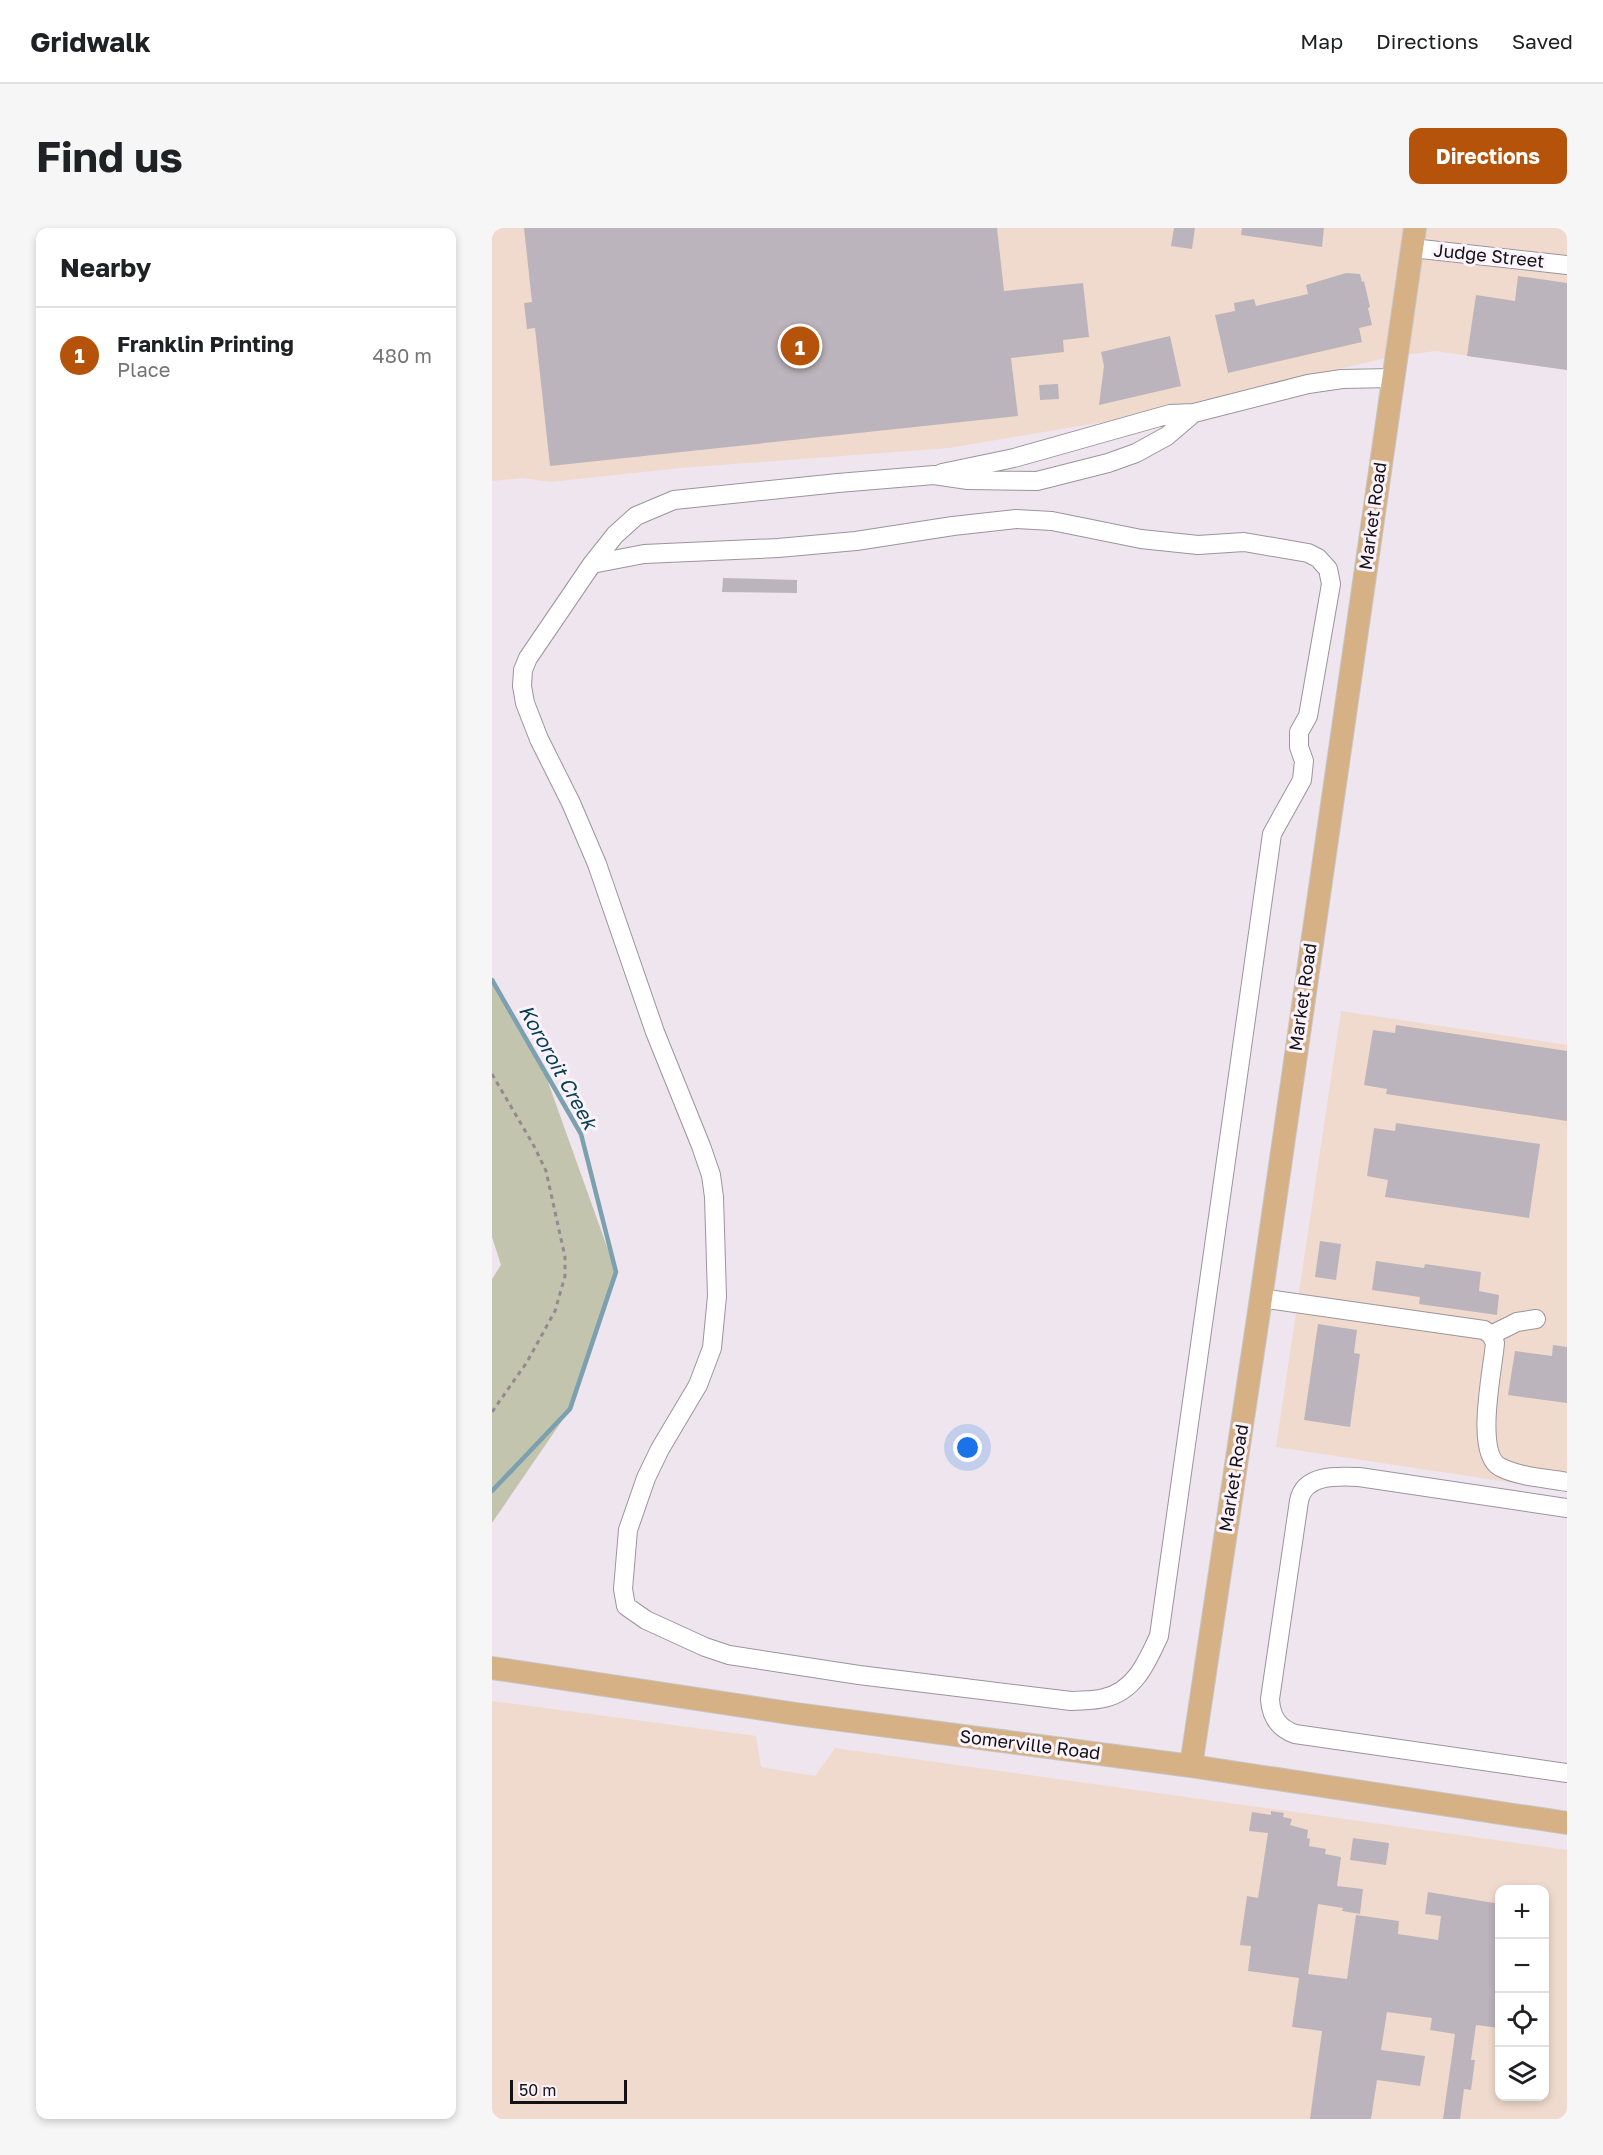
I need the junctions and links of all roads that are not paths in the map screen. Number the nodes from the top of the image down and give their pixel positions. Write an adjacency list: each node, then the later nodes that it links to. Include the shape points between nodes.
1 (1413, 238): 2 (street, Judge Street); 3 (main road, Market Road)
2 (1567, 265)
3 (1393, 378): 4 (street, via 1308,384); 7 (main road, Market Road)
4 (1194, 413): 5 (street, via 1170,414 1025,455); 5 (street, via 1167,436 1136,453 1037,481 968,480)
5 (934, 475): 6 (street, via 674,501 636,516)
6 (592, 564): 6 (street, via 528,658 523,670 525,703 597,864 655,1032 701,1146 711,1175 718,1259 712,1348 698,1385 646,1478 628,1530 623,1589 627,1606 646,1620 729,1655 1071,1701 1104,1698 1124,1691 1143,1669 1160,1636 1272,834 1302,780 1304,761 1299,732 1308,716 1331,584 1328,569 1308,553 1244,542 1198,545 1141,539 1052,521 1016,519 856,542 644,554)
7 (1261, 1298): 9 (street, via 1484,1330); 13 (main road, Market Road)
8 (1536, 1320): 9 (street, via 1517,1322)
9 (1491, 1335): 10 (street, via 1495,1343 1485,1433 1488,1453 1497,1466)
10 (1567, 1482)
11 (1567, 1508): 14 (street, via 1359,1477 1332,1477 1309,1484 1300,1495 1270,1700 1277,1723 1295,1734)
12 (492, 1668): 13 (main road, Somerville Road, via 796,1714)
13 (1191, 1766): 15 (main road, Somerville Road)
14 (1567, 1773)
15 (1567, 1823)

